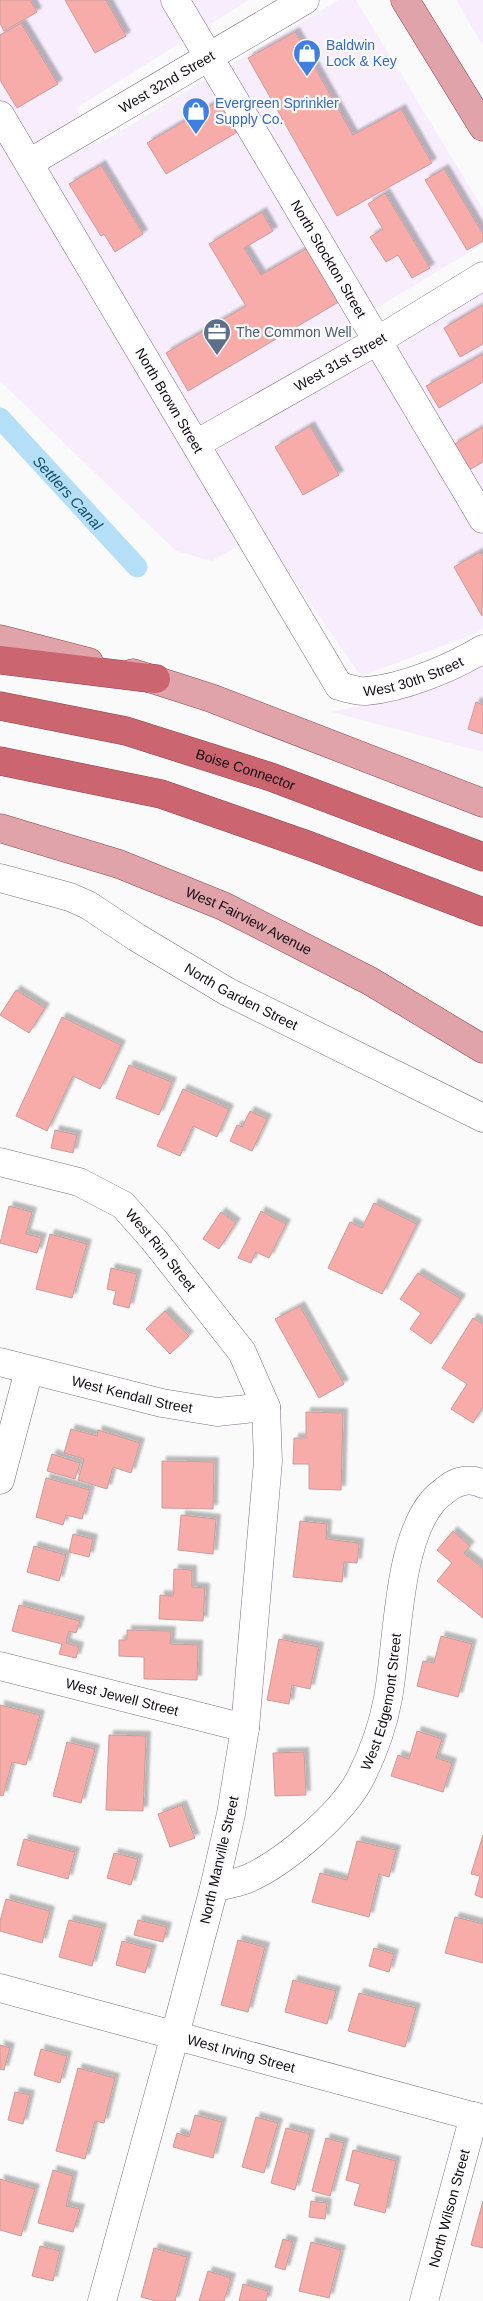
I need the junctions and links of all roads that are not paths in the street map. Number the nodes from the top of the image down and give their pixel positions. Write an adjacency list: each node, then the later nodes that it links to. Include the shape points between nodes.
1 (175, 0): 4 (street, North Stockton Street)
2 (305, 0): 4 (street, West 32nd Street)
3 (405, 0): 6 (main road)
4 (209, 58): 7 (street, West 32nd Street); 9 (street, North Stockton Street)
5 (0, 115): 7 (street, North Brown Street)
6 (483, 127)
7 (29, 163): 10 (street, North Brown Street)
8 (483, 276): 9 (street, West 31st Street)
9 (377, 341): 10 (street, West 31st Street); 11 (street, North Stockton Street)
10 (196, 444): 16 (street, North Brown Street)
11 (483, 519)
12 (0, 639): 15 (main road)
13 (483, 649): 16 (street, West 30th Street, via 458,664 417,679 365,691)
14 (0, 660): 15 (highway)
15 (156, 679): 19 (main road)
16 (339, 686)
17 (0, 706): 21 (highway, Boise Connector, via 126,732 271,776)
18 (0, 761): 23 (highway, via 161,794)
19 (483, 803)
20 (0, 828): 24 (main road, West Fairview Avenue, via 118,864 223,906 370,981)
21 (483, 857)
22 (0, 878): 25 (street, North Garden Street, via 88,905 228,992)
23 (483, 912)
24 (483, 1049)
25 (483, 1118)
26 (0, 1162): 29 (street, West Rim Street, via 79,1182 123,1205 242,1352)
27 (0, 1362): 28 (street, West Kendall Street)
28 (29, 1370): 29 (street, West Kendall Street, via 162,1403 218,1412); 30 (street)
29 (266, 1407): 33 (street, North Manville Street, via 268,1461)
30 (0, 1480)
31 (483, 1484): 34 (street, West Edgemont Street, via 465,1480 452,1485 433,1501 417,1529 406,1568 388,1698 378,1739 360,1779 337,1810 302,1845 248,1878)
32 (0, 1666): 33 (street, West Jewell Street)
33 (245, 1728): 34 (street, North Manville Street, via 231,1814)
34 (214, 1888): 36 (street, North Manville Street)
35 (0, 1988): 36 (street, West Irving Street)
36 (175, 2036): 37 (street, West Irving Street); 38 (street, North Manville Street)
37 (479, 2118): 39 (street, North Wilson Street)
38 (102, 2301)
39 (424, 2301)

